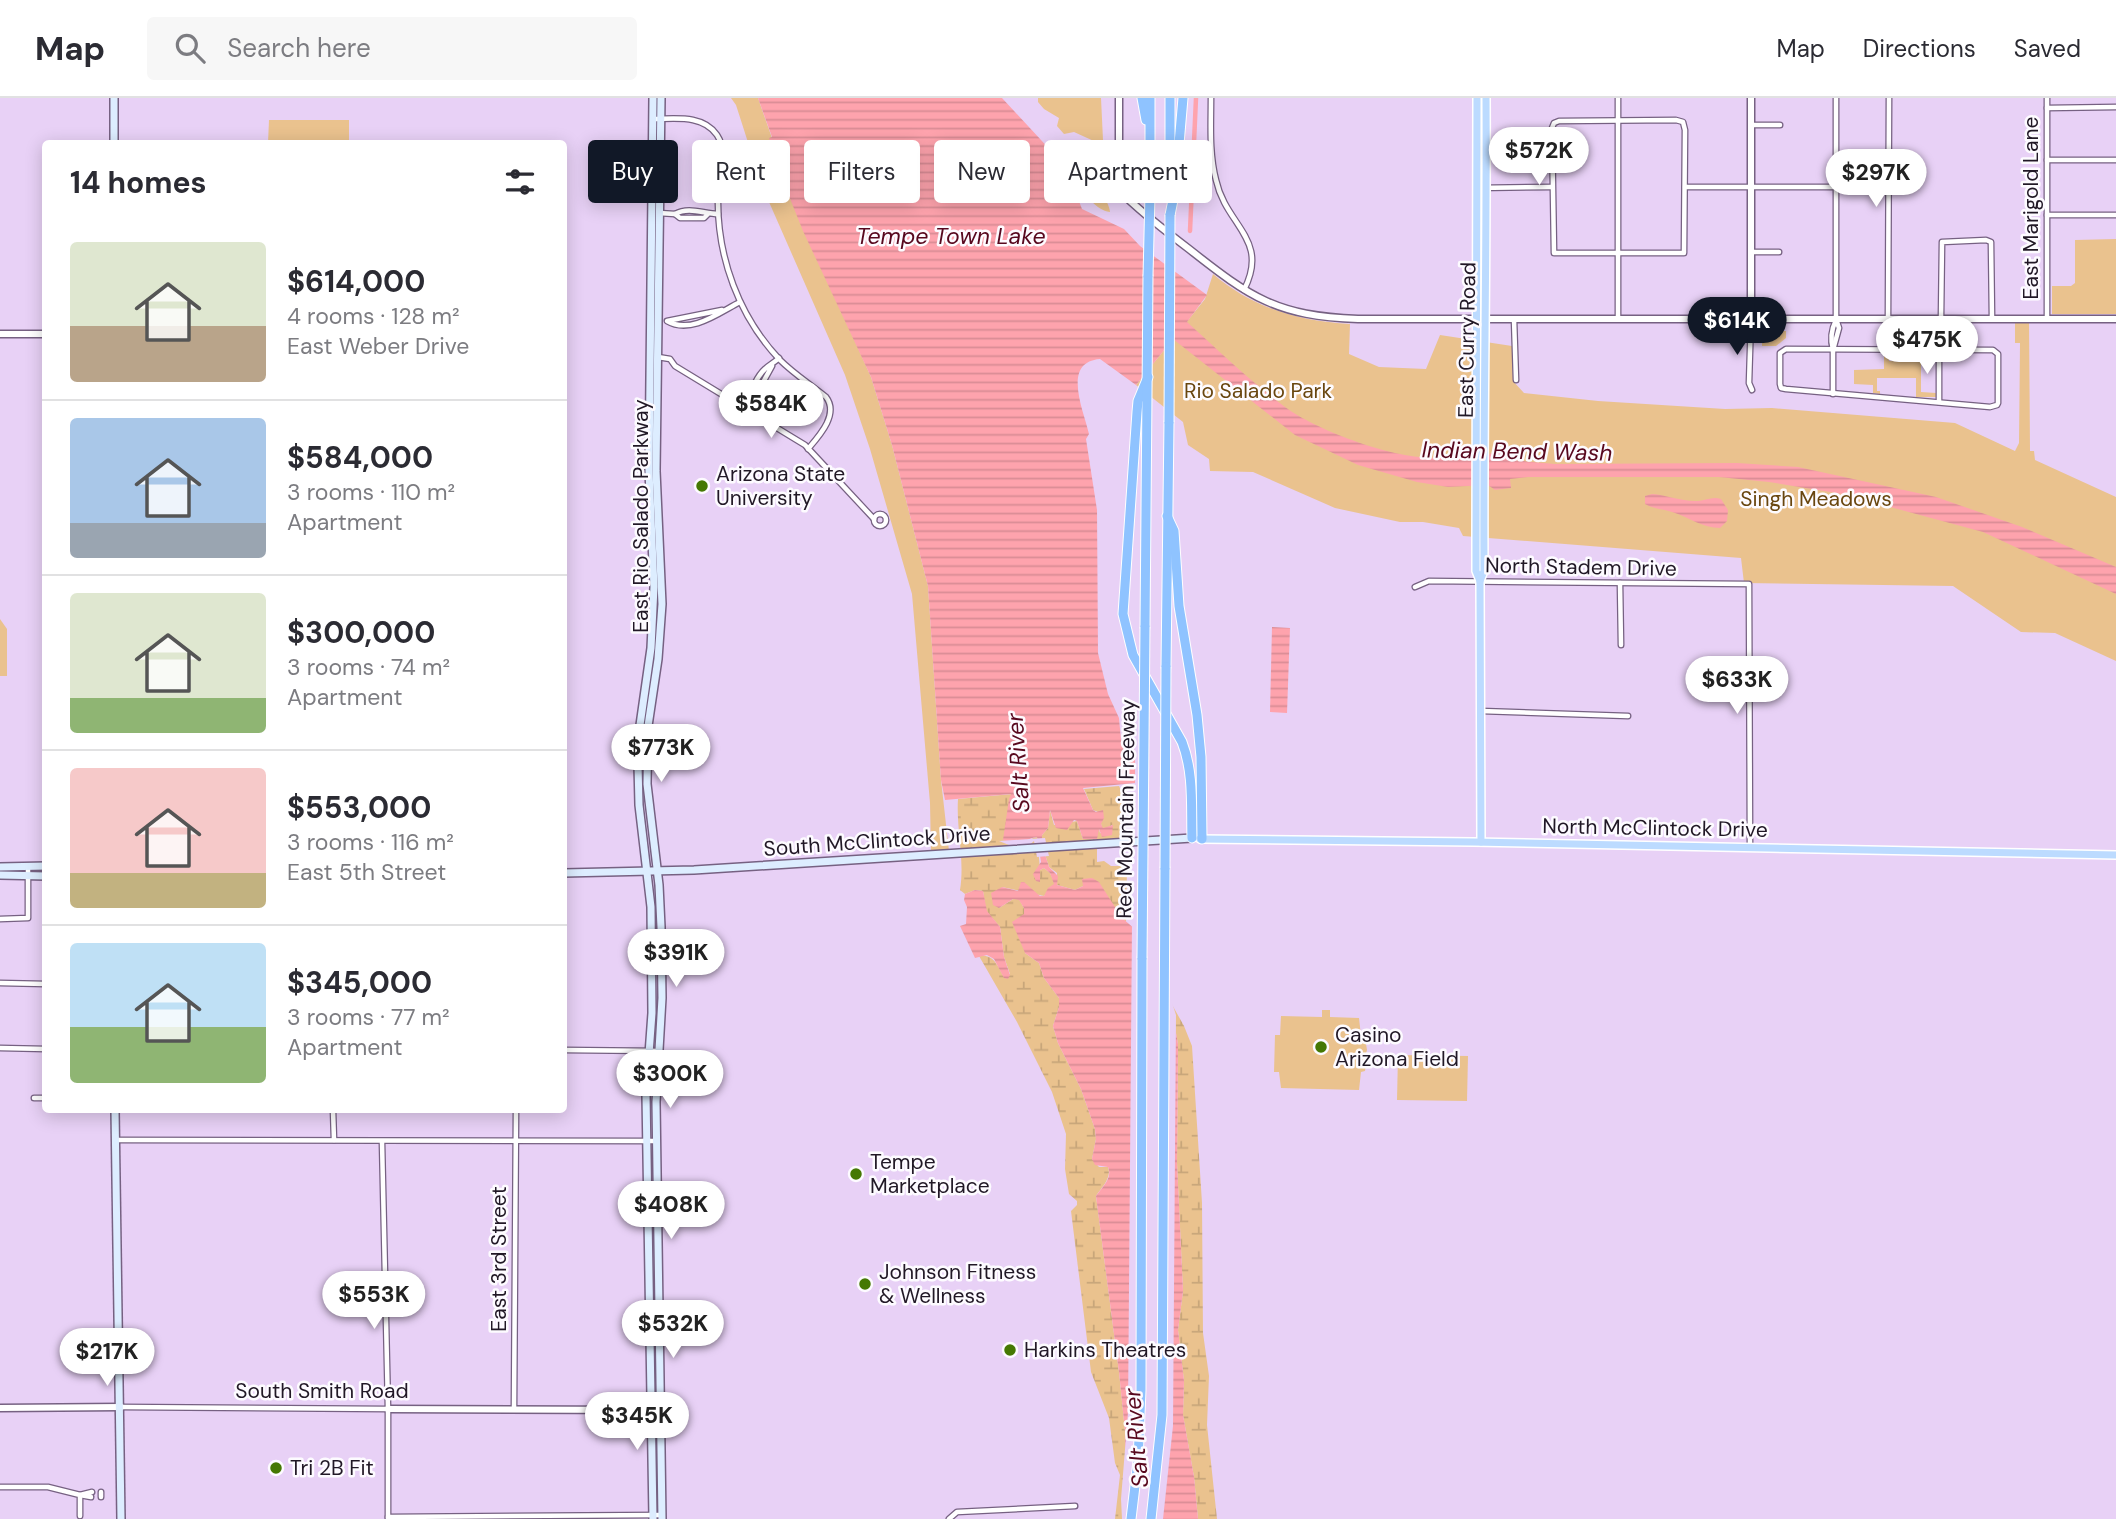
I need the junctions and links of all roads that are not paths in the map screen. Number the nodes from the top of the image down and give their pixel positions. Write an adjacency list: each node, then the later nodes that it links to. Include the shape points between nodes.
1 (114, 98): 24 (main road)
2 (653, 98): 19 (main road, East Rio Salado Parkway)
3 (661, 98): 19 (main road, East Rio Salado Parkway)
4 (1119, 98): 42 (street, via 1119,178 1127,198)
5 (1142, 98): 23 (highway)
6 (1150, 98): 23 (highway, Red Mountain Freeway)
7 (1170, 98): 36 (highway, Red Mountain Freeway)
8 (1183, 98): 36 (highway)
9 (1210, 98): 42 (street, via 1216,182 1253,253 1252,274)
10 (1477, 98): 32 (main road, East Curry Road)
11 (1486, 98): 33 (main road, East Curry Road)
12 (1618, 98): 20 (street)
13 (1751, 98): 21 (street)
14 (1836, 98): 30 (street)
15 (1889, 98): 31 (street)
16 (2047, 98): 18 (street, East Marigold Lane)
17 (2116, 107): 18 (street)
18 (2047, 108): 25 (street, East Marigold Lane)
19 (656, 119): 34 (main road, East Rio Salado Parkway); 35 (street, via 697,121 718,136 723,154); 55 (main road, East Rio Salado Parkway)
20 (1618, 120): 27 (street, via 1553,123); 28 (street, via 1683,122); 41 (street)
21 (1752, 125): 22 (street); 29 (street)
22 (1780, 125)
23 (1149, 133): 63 (highway, Red Mountain Freeway, bridge)
24 (114, 140)
25 (2047, 160): 26 (street); 37 (street, East Marigold Lane)
26 (2116, 160)
27 (1552, 187): 33 (street); 41 (street, via 1553,253)
28 (1685, 187): 29 (street); 41 (street, via 1684,253)
29 (1751, 187): 30 (street); 39 (street)
30 (1836, 187): 31 (street); 49 (street)
31 (1888, 187): 54 (street)
32 (1477, 188): 33 (street); 46 (main road, East Curry Road)
33 (1487, 188): 47 (main road, East Curry Road)
34 (659, 213): 35 (street, via 704,211); 56 (main road, East Rio Salado Parkway)
35 (718, 215): 43 (street, via 727,267)
36 (1170, 215): 71 (highway, Red Mountain Freeway, bridge)
37 (2047, 215): 38 (street); 52 (street, East Marigold Lane)
38 (2116, 215)
39 (1751, 252): 40 (street); 48 (street)
40 (1779, 252)
41 (1618, 254): 45 (street)
42 (1243, 291): 46 (street, via 1279,307 1318,316)
43 (740, 302): 56 (street); 62 (street)
44 (1514, 318): 45 (street); 47 (street); 64 (street)
45 (1618, 318): 48 (street)
46 (1475, 319): 47 (street); 70 (main road, East Curry Road)
47 (1484, 319): 70 (main road, East Curry Road)
48 (1751, 319): 49 (street); 65 (street)
49 (1836, 319): 54 (street); 60 (street, via 1839,328)
50 (1941, 319): 51 (street); 51 (street, via 1942,242 1986,240 1991,242); 54 (street); 59 (street)
51 (1992, 319): 52 (street)
52 (2047, 319): 53 (street)
53 (2116, 319)
54 (1888, 320)
55 (649, 321): 56 (street); 86 (main road, East Rio Salado Parkway, via 654,596 638,765)
56 (663, 321): 61 (main road, East Rio Salado Parkway)
57 (0, 334): 58 (street)
58 (42, 334)
59 (1939, 349): 60 (street); 67 (street); 67 (street, via 1997,351 1997,405)
60 (1833, 350): 66 (street); 66 (street, via 1780,353 1782,388)
61 (658, 357): 68 (street, via 670,359); 87 (main road, East Rio Salado Parkway, via 656,481 662,604 647,755)
62 (779, 359): 68 (street); 69 (street, via 830,403 830,418)
63 (1148, 377): 79 (highway, via 1138,401 1122,614 1133,655 1187,755); 126 (highway, Red Mountain Freeway, bridge, via 1141,1390)
64 (1516, 380)
65 (1752, 390)
66 (1833, 394): 67 (street)
67 (1939, 402)
68 (745, 408): 69 (street)
69 (808, 449): 72 (street)
70 (1480, 452): 73 (main road, East Curry Road)
71 (1167, 516): 79 (highway, via 1174,531 1179,606 1201,757); 127 (highway, Red Mountain Freeway, bridge, via 1162,1399)
72 (874, 519)
73 (1479, 581): 74 (street, North Stadem Drive); 75 (street, North Stadem Drive, via 1429,581); 77 (main road, East Curry Road)
74 (1620, 583): 76 (street); 81 (street, North Stadem Drive, via 1749,584)
75 (1415, 587)
76 (1621, 645)
77 (1481, 712): 78 (street); 80 (main road, East Curry Road)
78 (1628, 716)
79 (1197, 839): 80 (main road, North McClintock Drive); 87 (main road, South McClintock Drive, bridge)
80 (1481, 842): 81 (main road, North McClintock Drive)
81 (1750, 848): 82 (main road, North McClintock Drive)
82 (2116, 855)
83 (28, 866): 84 (main road); 85 (main road); 90 (street)
84 (42, 866)
85 (0, 867)
86 (647, 872): 87 (main road, South McClintock Drive); 88 (main road, South McClintock Drive); 98 (main road, East Rio Salado Parkway, via 652,974)
87 (657, 872): 99 (main road, East Rio Salado Parkway, via 662,944)
88 (567, 873)
89 (0, 876): 90 (main road)
90 (28, 876): 91 (main road); 92 (street, via 28,918)
91 (42, 876)
92 (0, 919)
93 (0, 983): 94 (street)
94 (42, 984)
95 (0, 1048): 96 (street)
96 (42, 1048)
97 (567, 1050): 98 (street)
98 (649, 1051): 99 (street); 107 (main road, East Rio Salado Parkway)
99 (659, 1051): 107 (main road, East Rio Salado Parkway)
100 (34, 1098): 101 (street)
101 (42, 1098)
102 (115, 1113): 105 (main road)
103 (333, 1113): 106 (street)
104 (516, 1113): 109 (street, East 3rd Street)
105 (116, 1140): 106 (street); 110 (main road)
106 (334, 1140): 108 (street)
107 (651, 1141): 109 (street); 114 (main road, East Rio Salado Parkway); 115 (main road, East Rio Salado Parkway)
108 (382, 1142): 109 (street); 112 (street)
109 (516, 1142): 113 (street, East 3rd Street)
110 (121, 1407): 111 (street, South Smith Road); 112 (street, South Smith Road); 124 (main road)
111 (0, 1408)
112 (388, 1409): 113 (street, South Smith Road); 123 (street)
113 (514, 1409): 114 (street, South Smith Road)
114 (648, 1410): 115 (street, South Smith Road); 121 (main road, East Rio Salado Parkway)
115 (659, 1410): 122 (main road, East Rio Salado Parkway)
116 (0, 1487): 118 (street, via 48,1487)
117 (93, 1494): 118 (street)
118 (80, 1495): 120 (street)
119 (1075, 1506): 125 (street, via 960,1512)
120 (80, 1516)
121 (652, 1517): 122 (street); 123 (street)
122 (662, 1517)
123 (388, 1518)
124 (121, 1519)
125 (949, 1519)
126 (1130, 1519)
127 (1152, 1519)

